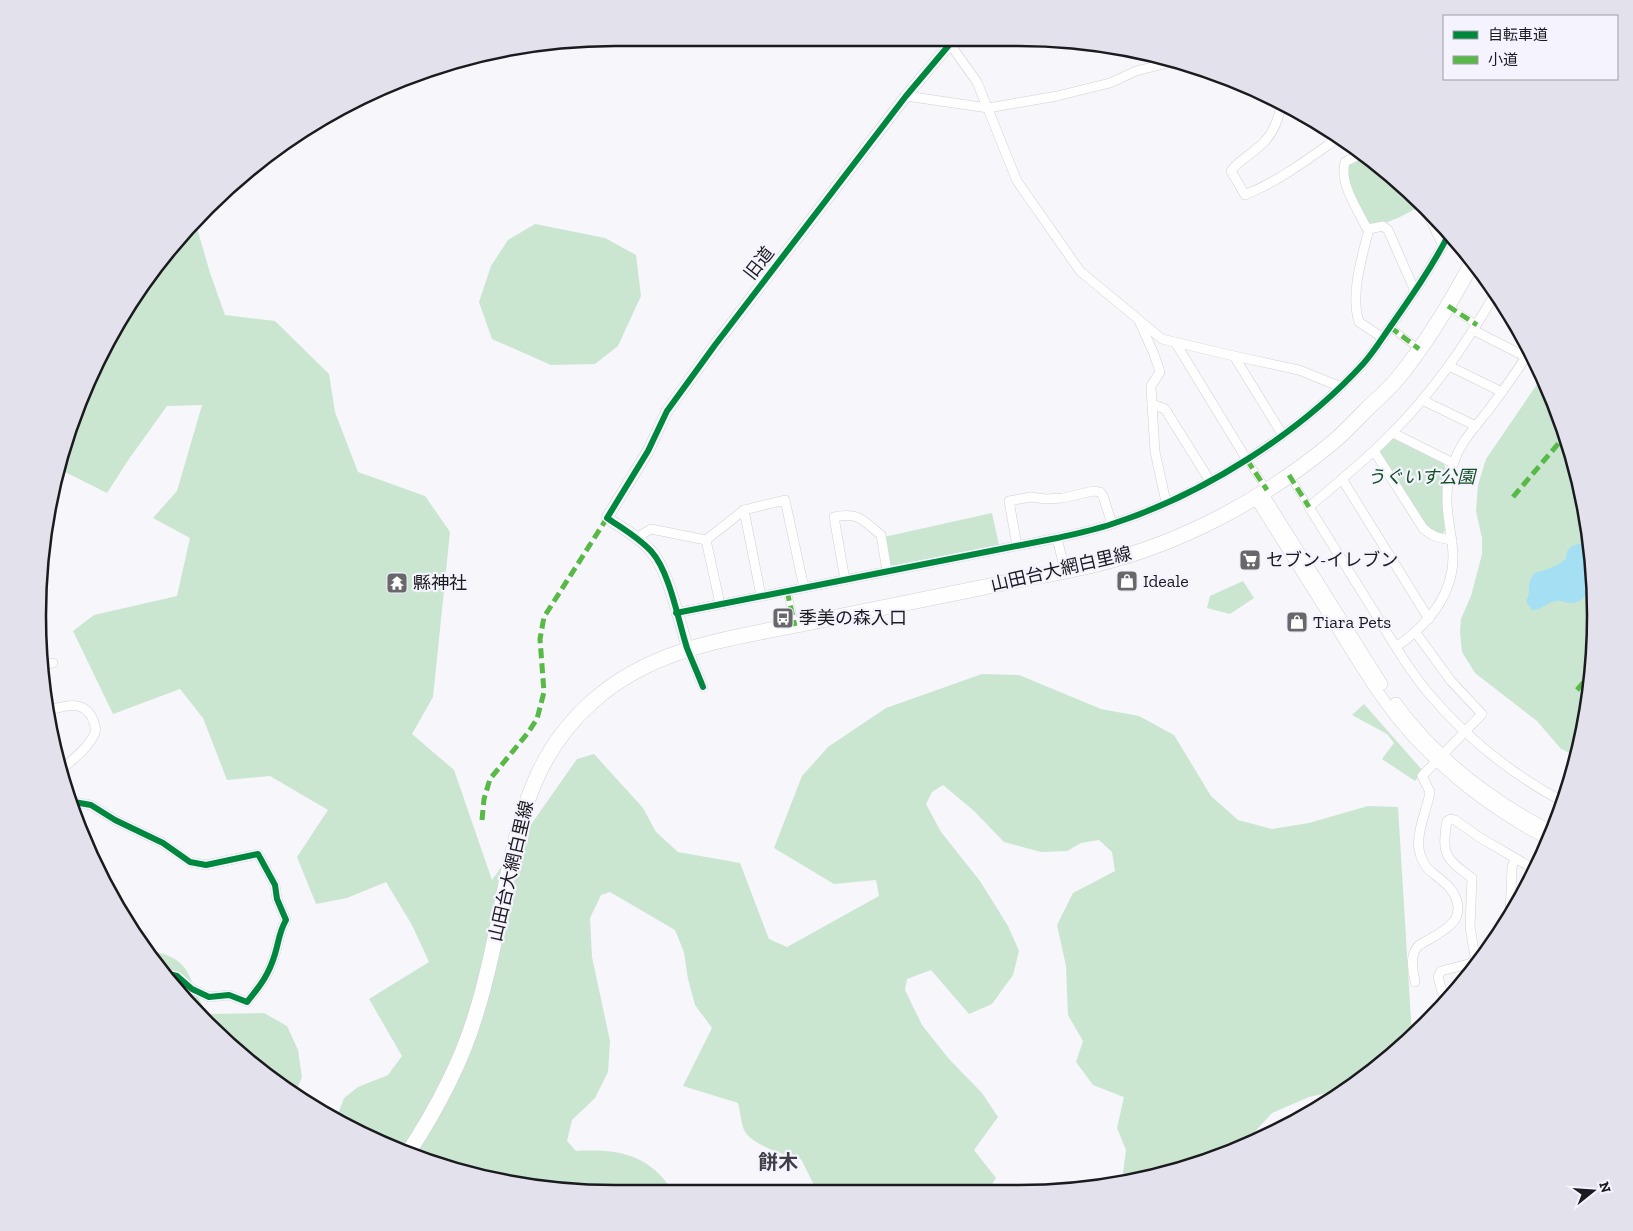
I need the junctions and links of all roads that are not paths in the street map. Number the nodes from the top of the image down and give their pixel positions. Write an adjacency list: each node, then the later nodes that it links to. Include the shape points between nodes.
1 (948, 46): 4 (street, 旧道)
2 (955, 46): 5 (street)
3 (1160, 65): 5 (street, via 1136,71 1110,83)
4 (906, 96): 5 (street); 47 (street, 旧道, via 667,411 648,451 607,518)
5 (988, 108): 17 (street, via 1017,181 1059,242 1080,271)
6 (1279, 110): 7 (street, via 1276,124 1265,142 1231,171 1245,196 1285,175)
7 (1333, 141)
8 (1355, 157): 9 (street, via 1345,162 1345,182)
9 (1369, 229): 14 (street, via 1383,226 1388,230); 22 (street, via 1355,311 1358,322)
10 (1435, 229): 12 (street)
11 (1446, 241): 12 (street)
12 (1443, 246): 14 (street)
13 (1469, 269): 16 (main road, 山田台大網白里線)
14 (1415, 291): 18 (street)
15 (1492, 301): 19 (street)
16 (1448, 306): 19 (street); 24 (main road, 山田台大網白里線)
17 (1138, 319): 20 (street); 21 (street)
18 (1390, 327): 22 (street); 24 (street)
19 (1475, 328): 25 (street); 28 (street)
20 (1156, 334): 21 (street, via 1150,333); 23 (street)
21 (1147, 338): 32 (street, via 1160,372 1151,386)
22 (1383, 338): 29 (street)
23 (1175, 342): 26 (street); 37 (street)
24 (1419, 349): 39 (main road, 山田台大網白里線, via 1398,378 1335,441)
25 (1521, 351)
26 (1234, 356): 29 (street, via 1299,370); 35 (street)
27 (1525, 358): 30 (street)
28 (1449, 366): 30 (street); 31 (street)
29 (1341, 386): 35 (street, via 1317,409)
30 (1502, 392): 33 (street)
31 (1422, 400): 33 (street); 34 (street)
32 (1152, 404): 41 (street, via 1165,409); 43 (street, via 1155,452)
33 (1476, 426): 38 (street)
34 (1393, 433): 36 (street); 38 (street)
35 (1282, 434): 37 (street)
36 (1374, 451): 40 (street); 50 (street, via 1423,528 1436,538)
37 (1247, 460): 41 (street); 42 (street)
38 (1453, 463): 50 (street, via 1447,496)
39 (1289, 475): 42 (main road, 山田台大網白里線); 44 (street)
40 (1342, 479): 44 (street); 60 (street)
41 (1210, 481): 43 (street)
42 (1261, 493): 52 (main road, 山田台大網白里線, via 1210,522 1164,542 1098,564); 70 (street, via 1340,626)
43 (1166, 502): 46 (street)
44 (1309, 507): 63 (street)
45 (744, 510): 49 (street); 55 (street, via 785,500); 57 (street)
46 (1112, 524): 48 (street); 51 (street, via 1100,492 1009,501)
47 (636, 538): 49 (street, via 651,529); 59 (street, via 652,552 660,565)
48 (1057, 538): 51 (street); 52 (street)
49 (706, 540): 58 (street)
50 (1452, 540): 60 (street, via 1451,575 1441,602)
51 (1017, 546): 53 (street)
52 (1065, 571): 61 (main road, 山田台大網白里線)
53 (886, 572): 54 (street); 54 (street, via 881,535 861,518 849,514 834,517)
54 (845, 580): 55 (street)
55 (804, 588): 56 (street)
56 (787, 591): 57 (street); 61 (street)
57 (761, 596): 58 (street)
58 (720, 604): 59 (street)
59 (676, 613): 64 (street)
60 (1429, 619): 62 (street)
61 (795, 626): 64 (main road, 山田台大網白里線)
62 (1416, 633): 63 (street); 69 (street, via 1451,681 1482,714)
63 (1396, 648): 69 (street, via 1430,694)
64 (688, 649): 67 (street); 84 (main road, 山田台大網白里線, via 637,669 606,689 577,715 544,760 517,829 490,964 468,1039 447,1089)
65 (53, 663): 66 (street)
66 (48, 664)
67 (703, 687)
68 (54, 709): 71 (street, via 76,704 82,706 96,728 88,745)
69 (1465, 732): 70 (street); 72 (street, via 1531,784)
70 (1440, 758): 74 (street); 75 (street, via 1493,805); 82 (street, via 1422,776 1430,792 1418,840 1419,849 1428,869 1455,894 1458,917 1414,950)
71 (67, 765)
72 (1557, 798)
73 (78, 803): 81 (street, via 90,805 163,842 190,862 206,865 258,854 266,866 286,920 279,932 276,953 265,979 247,1002 229,995 209,997)
74 (1545, 828)
75 (1542, 836)
76 (1515, 859): 77 (street); 78 (street); 79 (street, via 1455,820 1446,821 1443,841 1450,862 1472,878 1470,927)
77 (1528, 866)
78 (1511, 899)
79 (1475, 954)
80 (1466, 966): 83 (street, via 1441,972 1438,977)
81 (175, 976)
82 (1415, 982)
83 (1443, 994)
84 (412, 1147)

